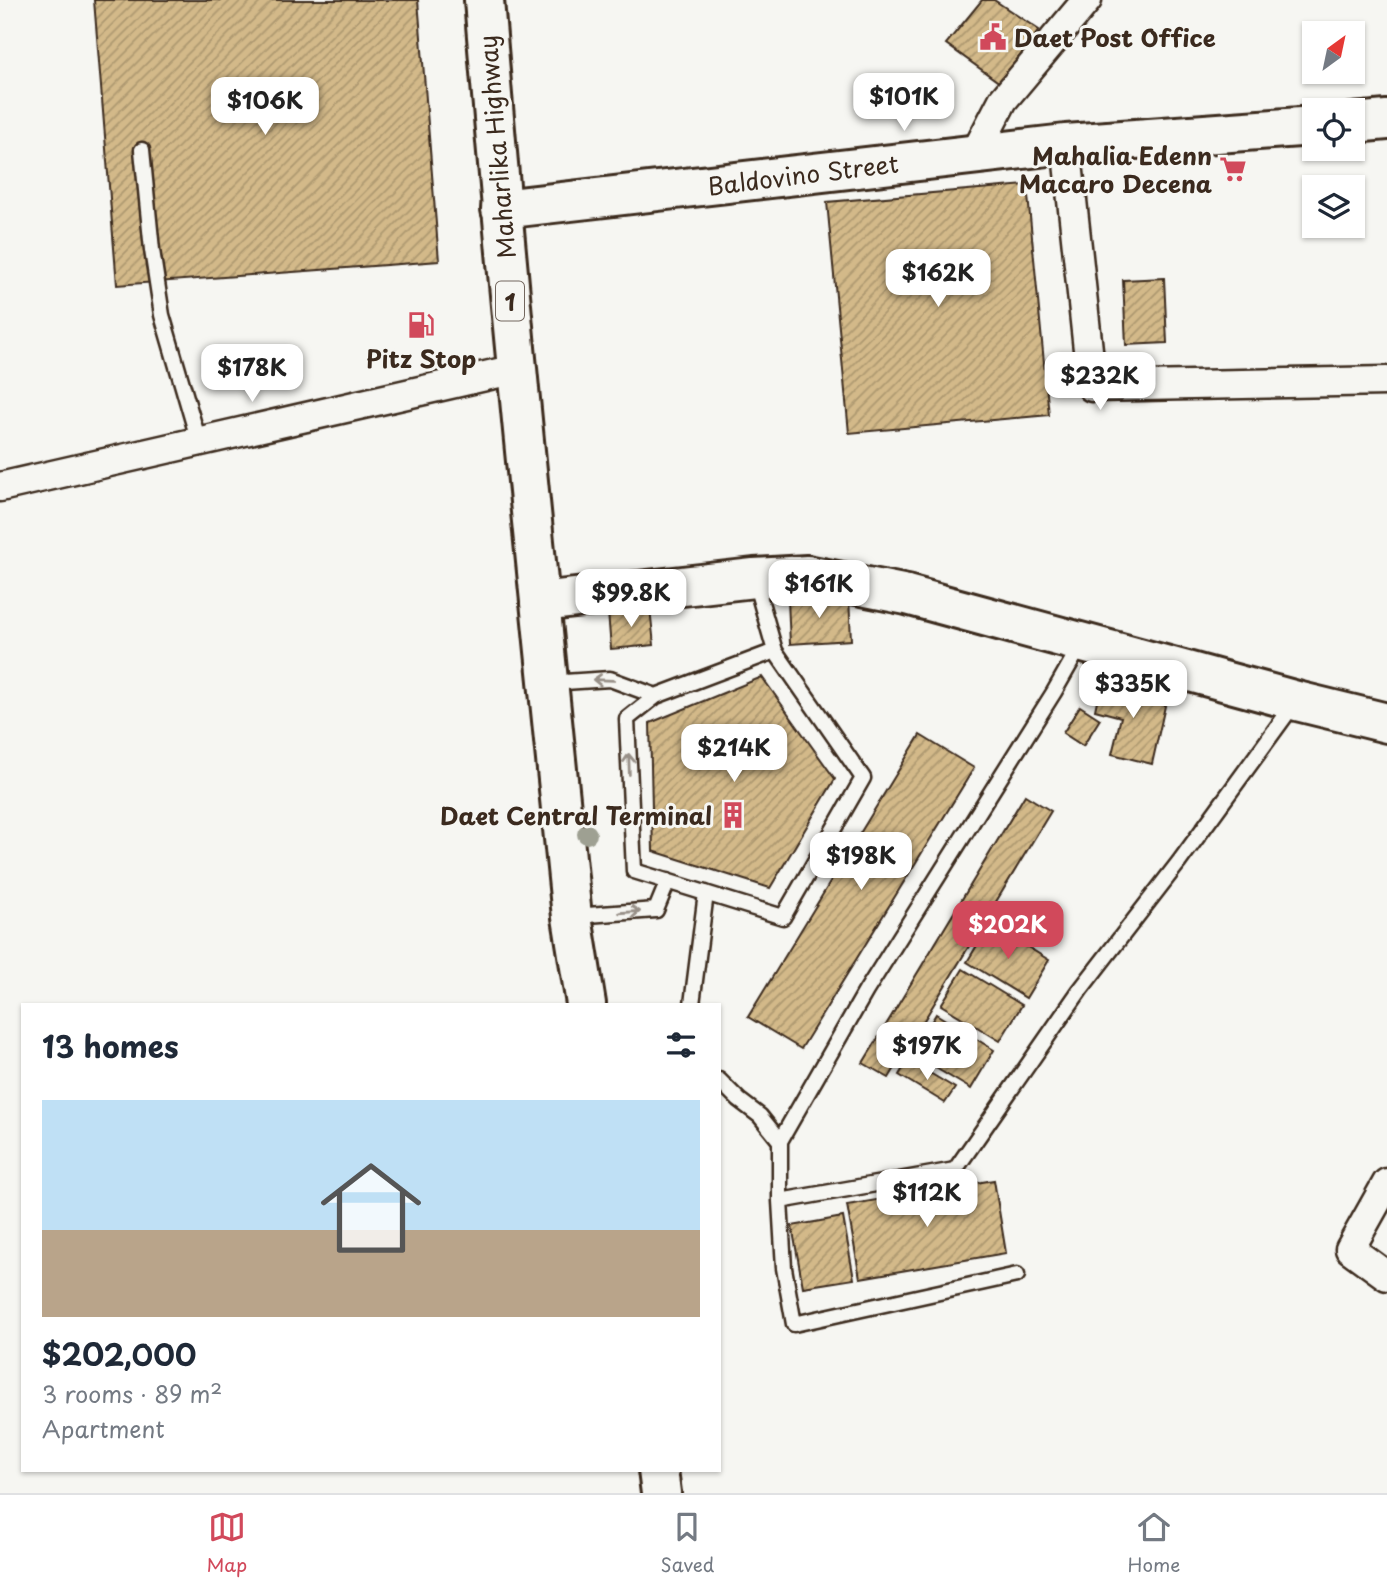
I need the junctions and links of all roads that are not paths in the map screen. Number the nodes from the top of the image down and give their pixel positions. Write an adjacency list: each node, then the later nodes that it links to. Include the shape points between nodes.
1 (484, 0): 9 (main road, Maharlika Highway / 1)
2 (1087, 0): 8 (street, via 1003,100)
3 (1387, 120): 4 (main road)
4 (1365, 122)
5 (1302, 127): 6 (main road, Baldovino Street)
6 (1066, 144): 8 (main road, Baldovino Street); 11 (street, via 1092,387)
7 (142, 150): 12 (lane, via 162,315)
8 (975, 154): 9 (main road, Baldovino Street)
9 (501, 209): 10 (main road, Maharlika Highway / 1)
10 (516, 369): 12 (street); 15 (main road, Maharlika Highway / 1)
11 (1387, 381)
12 (199, 442): 13 (street)
13 (0, 488)
14 (754, 578): 15 (main road); 16 (main road, via 807,575 907,595); 17 (lane)
15 (540, 603): 18 (main road, Maharlika Highway / 1)
16 (1082, 642): 20 (main road); 28 (lane, via 866,991)
17 (775, 652): 19 (lane); 23 (lane, via 863,778 783,917)
18 (548, 683): 19 (lane, one-way to 18, via 610,679); 24 (main road, Maharlika Highway / 1)
19 (656, 696): 22 (lane, one-way to 19, via 634,871 627,719)
20 (1297, 701): 21 (main road); 30 (lane, via 1080,990 955,1170)
21 (1387, 723)
22 (668, 881): 23 (lane); 24 (lane, one-way to 22, via 656,910)
23 (706, 893): 26 (lane)
24 (572, 916): 25 (main road, Maharlika Highway / 1)
25 (586, 1003)
26 (692, 1003)
27 (721, 1082): 28 (lane)
28 (780, 1140): 30 (lane)
29 (1387, 1183): 32 (street, via 1350,1249)
30 (780, 1201): 31 (lane, via 784,1268 794,1324)
31 (1017, 1275)
32 (1387, 1276)
33 (658, 1472): 34 (main road)
34 (662, 1493)

